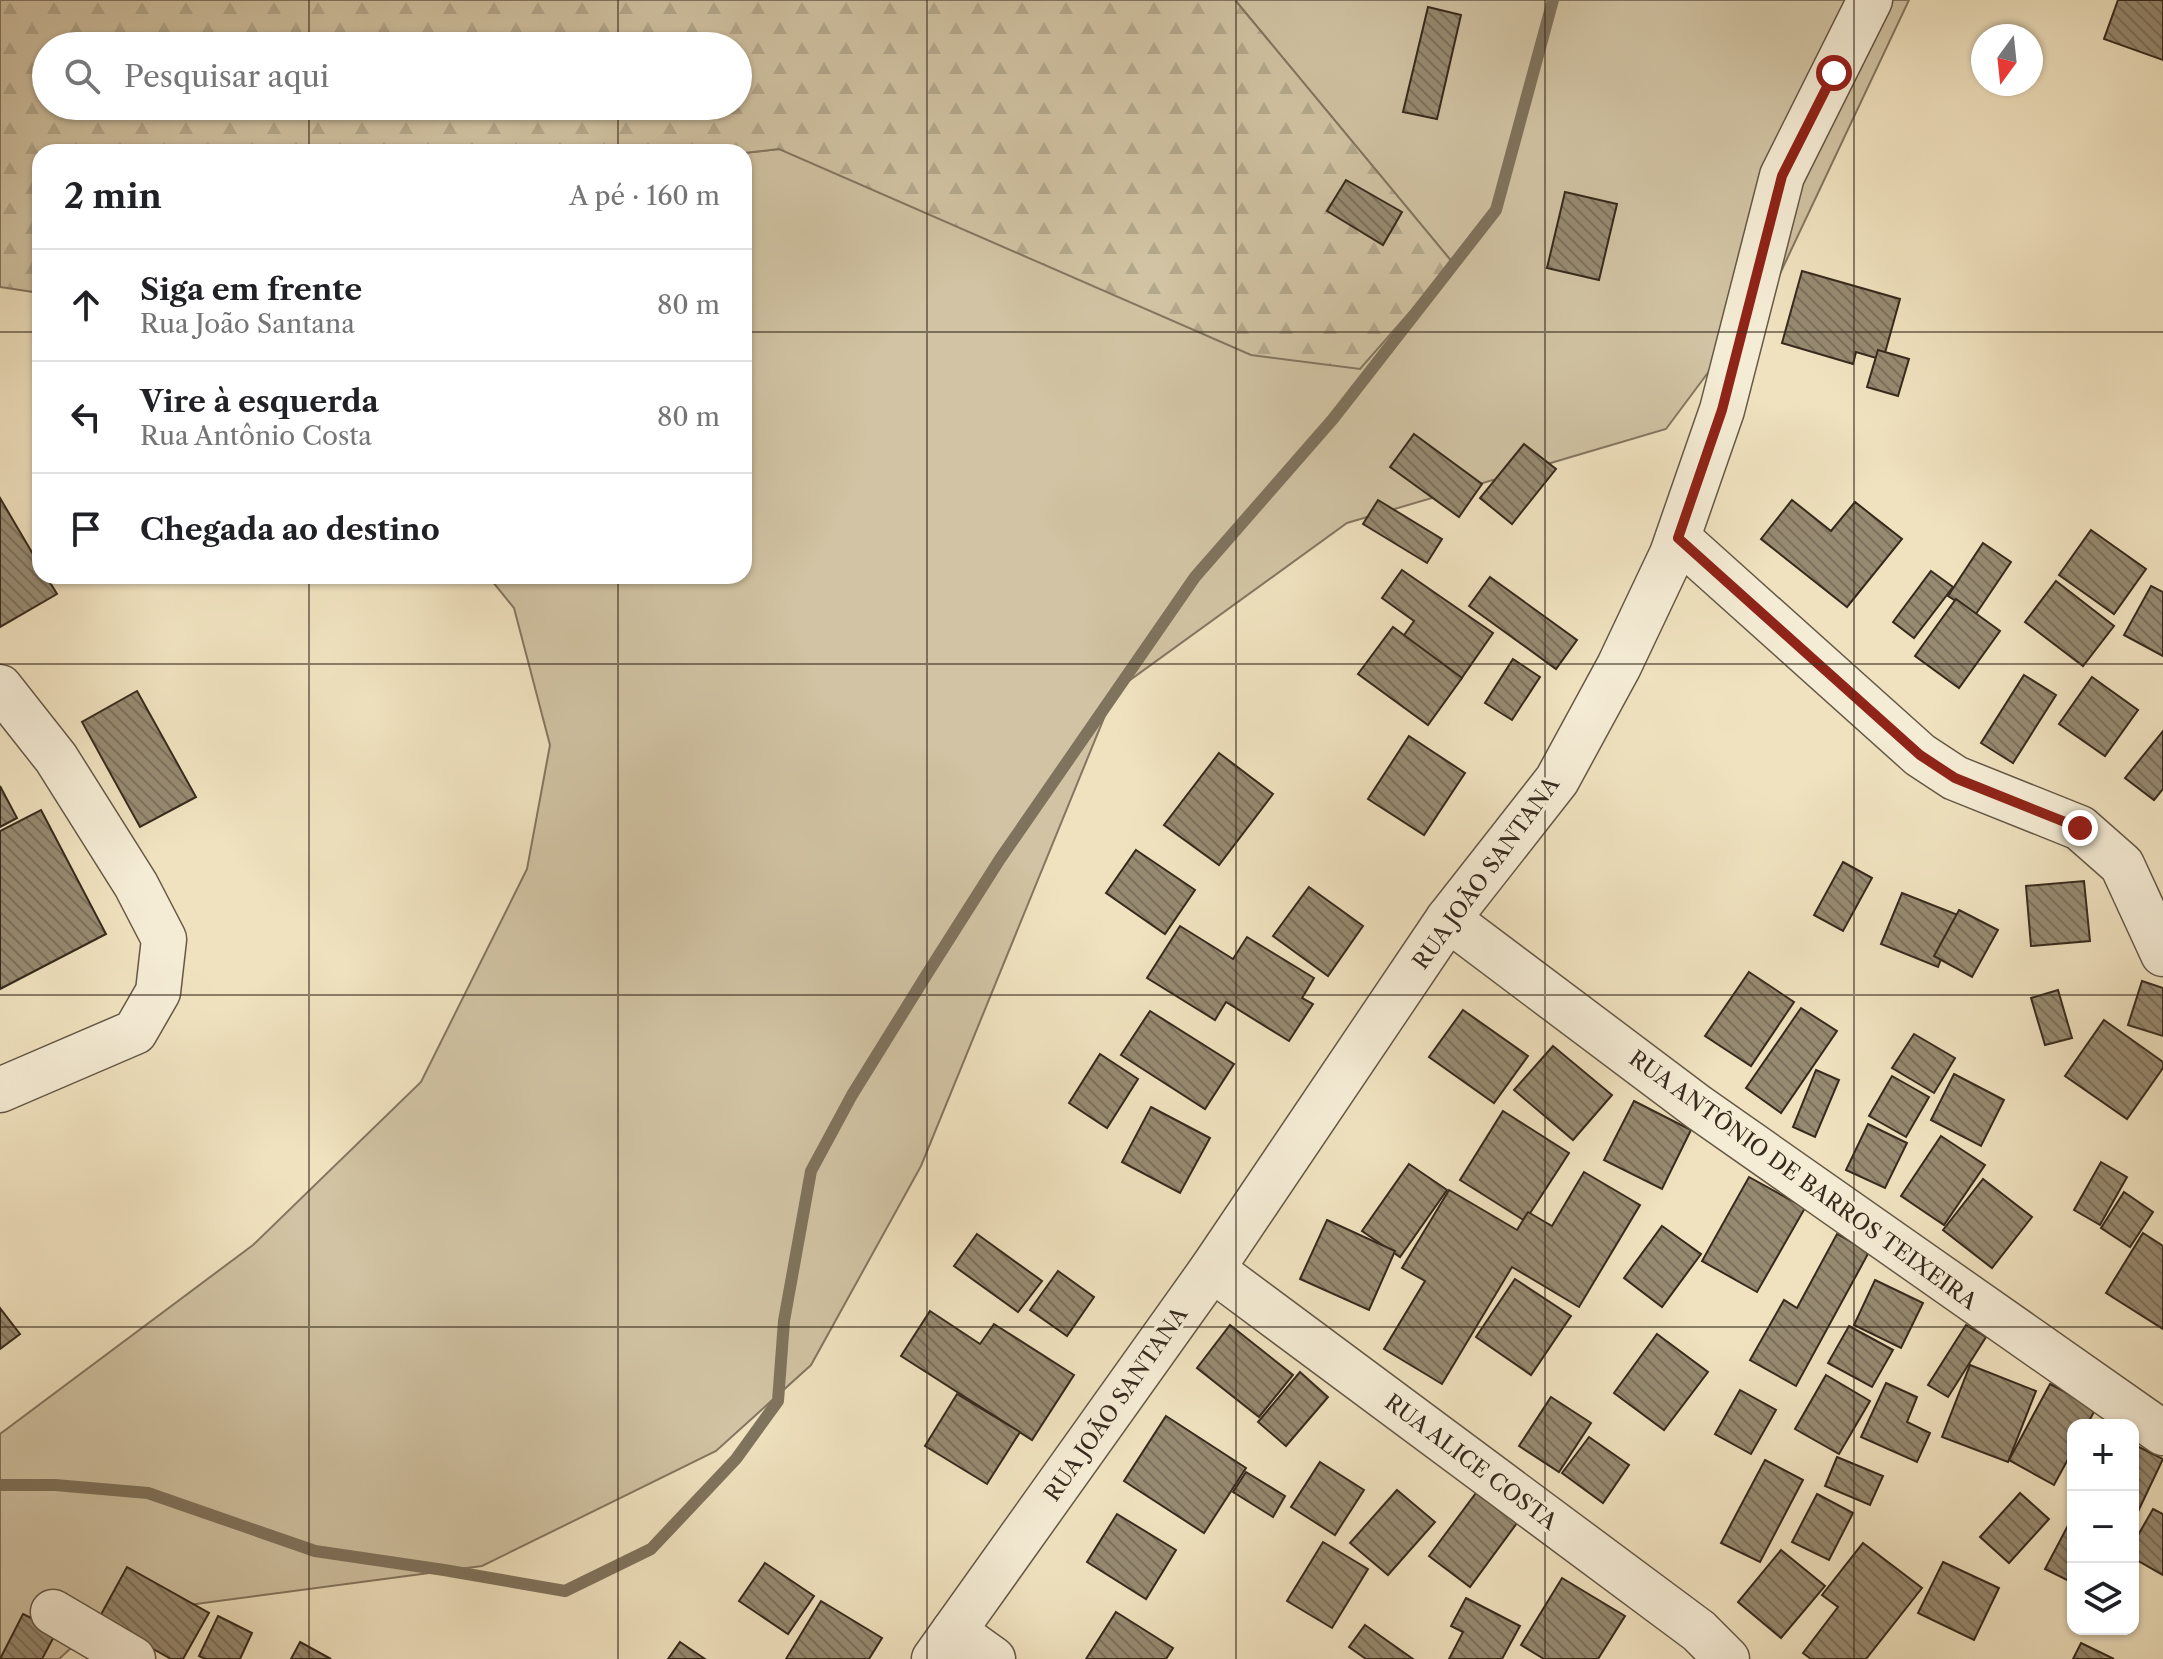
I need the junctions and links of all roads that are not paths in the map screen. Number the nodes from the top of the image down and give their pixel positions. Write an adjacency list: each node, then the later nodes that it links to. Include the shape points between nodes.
1 (1870, 0): 2 (street, RUA JOÃO SANTANA, via 1782,176 1722,410)
2 (1678, 538): 4 (street, RUA JOÃO SANTANA, via 1657,590 1557,780); 5 (street, via 1920,755 1955,778 2080,828 2122,865)
3 (0, 687): 6 (street, via 56,758 164,939 158,992 135,1032)
4 (1448, 919): 7 (street, RUA JOÃO SANTANA); 8 (street, RUA ANTÔNIO DE BARROS TEIXEIRA, via 1698,1107)
5 (2163, 954)
6 (0, 1090)
7 (1212, 1269): 10 (street, RUA JOÃO SANTANA); 13 (street, RUA ALICE COSTA, via 1699,1631)
8 (2163, 1433)
9 (53, 1612): 11 (street)
10 (944, 1645): 12 (street)
11 (133, 1659)
12 (993, 1659)
13 (1727, 1659)

